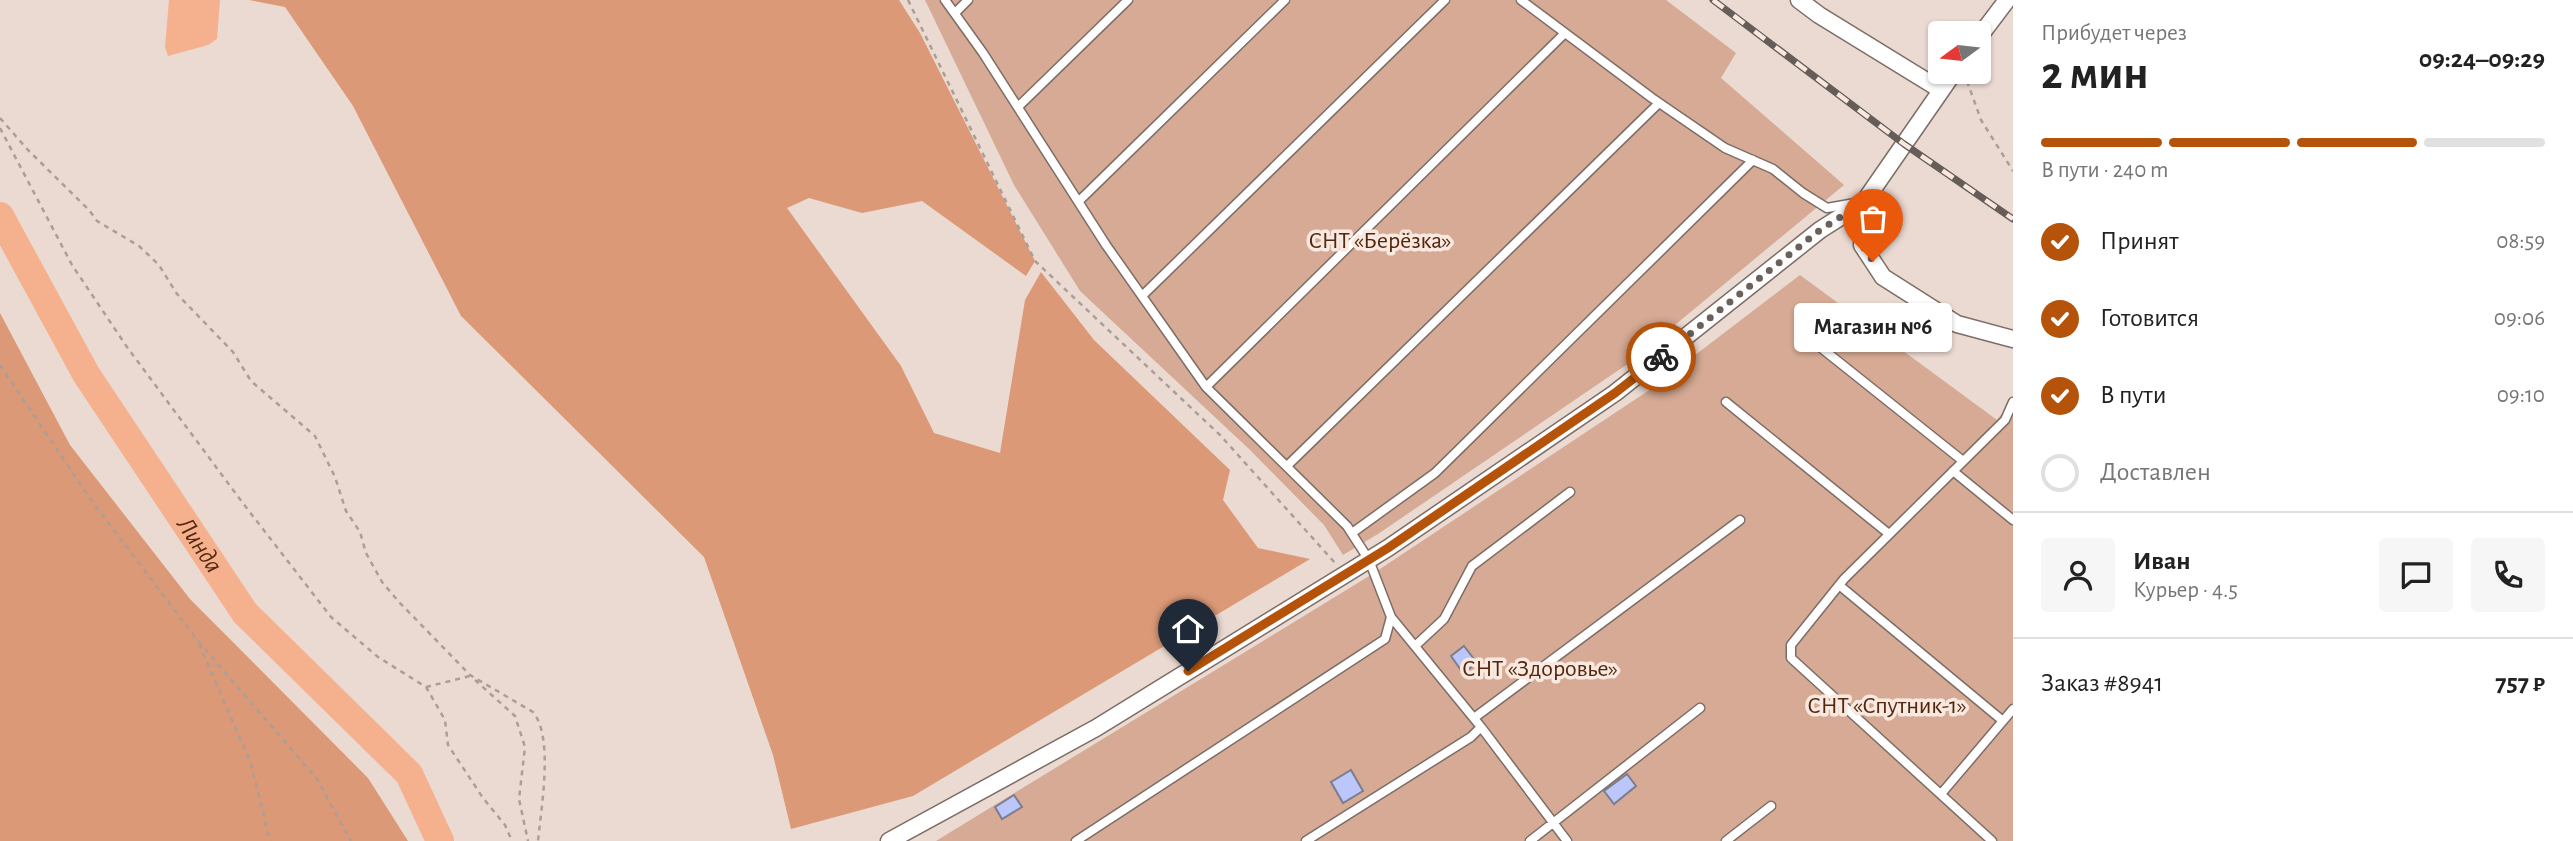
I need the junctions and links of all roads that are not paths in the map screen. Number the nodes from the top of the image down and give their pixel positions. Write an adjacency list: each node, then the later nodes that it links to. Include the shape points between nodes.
1 (946, 0): 9 (lane)
2 (968, 0): 9 (lane)
3 (1128, 0): 15 (lane)
4 (1285, 0): 17 (lane)
5 (1445, 0): 19 (lane)
6 (1521, 0): 11 (lane)
7 (1799, 0): 13 (street)
8 (2007, 0): 10 (street)
9 (955, 13): 15 (lane)
10 (1991, 21)
11 (1565, 33): 14 (lane); 22 (lane)
12 (1945, 84): 13 (street)
13 (1941, 90): 18 (street)
14 (1659, 103): 16 (lane, via 1726,148); 26 (lane)
15 (1018, 107): 17 (lane)
16 (1753, 160): 18 (lane, via 1827,208); 31 (lane, via 1435,473)
17 (1079, 201): 19 (lane)
18 (1864, 202): 21 (street, via 1862,245 1883,276 1957,324); 33 (street, via 1820,230 1615,393)
19 (1142, 296): 22 (lane)
20 (1800, 331): 25 (lane)
21 (2013, 340)
22 (1206, 387): 26 (lane)
23 (1726, 402): 32 (lane)
24 (2013, 402): 25 (lane, via 2005,420)
25 (1963, 461): 27 (lane)
26 (1287, 466): 31 (lane)
27 (1953, 471): 30 (lane); 32 (lane)
28 (1570, 492): 36 (lane, via 1472,566 1444,619)
29 (1740, 520): 39 (lane)
30 (2013, 520)
31 (1352, 533): 33 (lane)
32 (1889, 534): 34 (lane)
33 (1369, 559): 35 (lane); 45 (street, via 1096,729)
34 (1839, 585): 40 (lane); 42 (lane, via 1791,645 1791,658)
35 (1391, 617): 36 (lane); 46 (lane, via 1385,639)
36 (1415, 646): 39 (lane)
37 (1700, 708): 44 (lane)
38 (2013, 709): 40 (lane)
39 (1474, 718): 41 (lane)
40 (2003, 721): 42 (lane)
41 (1481, 727): 44 (lane); 47 (lane)
42 (1941, 794): 51 (lane)
43 (1772, 806): 50 (lane)
44 (1553, 823): 48 (lane); 49 (lane)
45 (889, 841)
46 (1076, 841)
47 (1306, 841)
48 (1531, 841)
49 (1567, 841)
50 (1726, 841)
51 (1992, 841)

